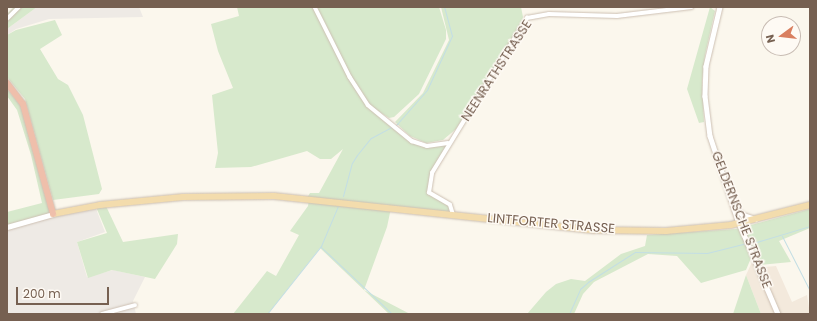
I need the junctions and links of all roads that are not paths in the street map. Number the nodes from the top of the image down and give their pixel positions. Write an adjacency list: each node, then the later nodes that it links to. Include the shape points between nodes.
1 (19, 7): 5 (street)
2 (315, 7): 7 (street, via 363,99 420,144)
3 (691, 7): 7 (street, NEENRATHSTRASSE, via 617,16 531,16)
4 (719, 7): 9 (main road, GELDERNSCHE STRASSE, via 706,66 705,96 713,150)
5 (7, 19)
6 (7, 83): 10 (highway, via 23,104)
7 (448, 143): 11 (street, NEENRATHSTRASSE, via 434,168 428,190 431,196 450,205)
8 (810, 205): 12 (main road, LINTFORTER STRASSE)
9 (734, 206): 12 (main road, via 743,215); 13 (main road, GELDERNSCHE STRASSE)
10 (53, 214): 11 (main road, LINTFORTER STRASSE, via 100,205 183,197 274,196); 14 (main road)
11 (453, 215): 13 (main road, LINTFORTER STRASSE, via 630,231 666,231)
12 (756, 219): 13 (main road, LINTFORTER STRASSE)
13 (739, 223): 17 (main road, GELDERNSCHE STRASSE)
14 (7, 227)
15 (135, 305): 16 (street)
16 (102, 314)
17 (778, 314)

